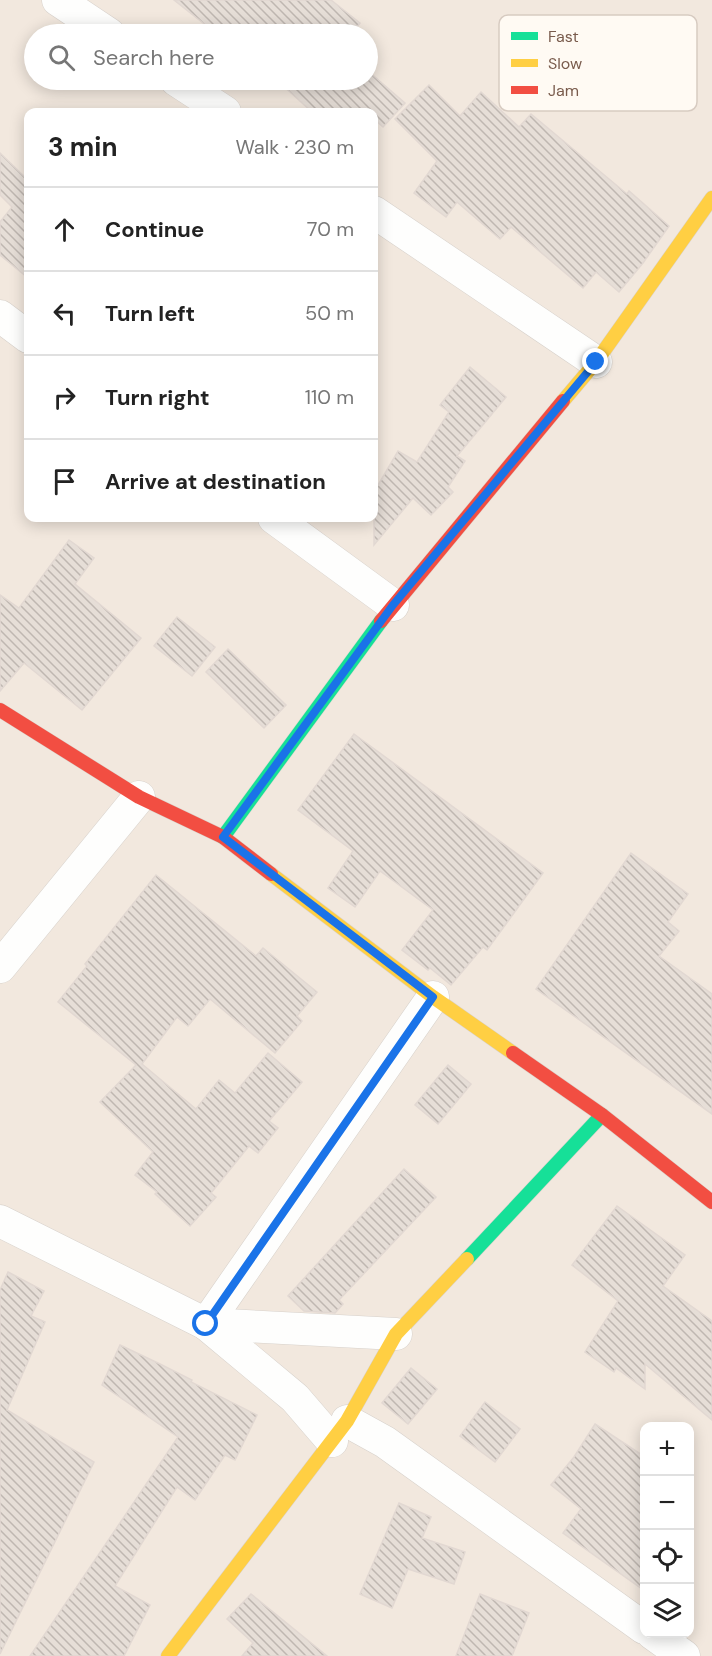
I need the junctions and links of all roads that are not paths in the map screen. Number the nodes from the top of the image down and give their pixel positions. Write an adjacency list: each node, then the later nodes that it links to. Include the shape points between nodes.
1 (58, 0): 2 (street)
2 (94, 24)
3 (191, 90): 4 (street)
4 (219, 108)
5 (712, 198): 9 (street)
6 (378, 215): 9 (street)
7 (0, 316): 8 (street)
8 (24, 334)
9 (596, 362): 11 (street)
10 (279, 522): 11 (street)
11 (393, 605): 14 (street)
12 (0, 710): 13 (street)
13 (139, 797): 14 (street); 15 (street)
14 (223, 837): 16 (street)
15 (0, 967)
16 (433, 997): 17 (street); 20 (street)
17 (602, 1115): 18 (street); 21 (street)
18 (712, 1202)
19 (0, 1221): 20 (street)
20 (206, 1324): 21 (street); 22 (street)
21 (396, 1334): 22 (street)
22 (339, 1431): 23 (street, via 385,1442); 25 (street)
23 (640, 1624)
24 (658, 1638): 26 (street)
25 (168, 1656)
26 (684, 1656)

